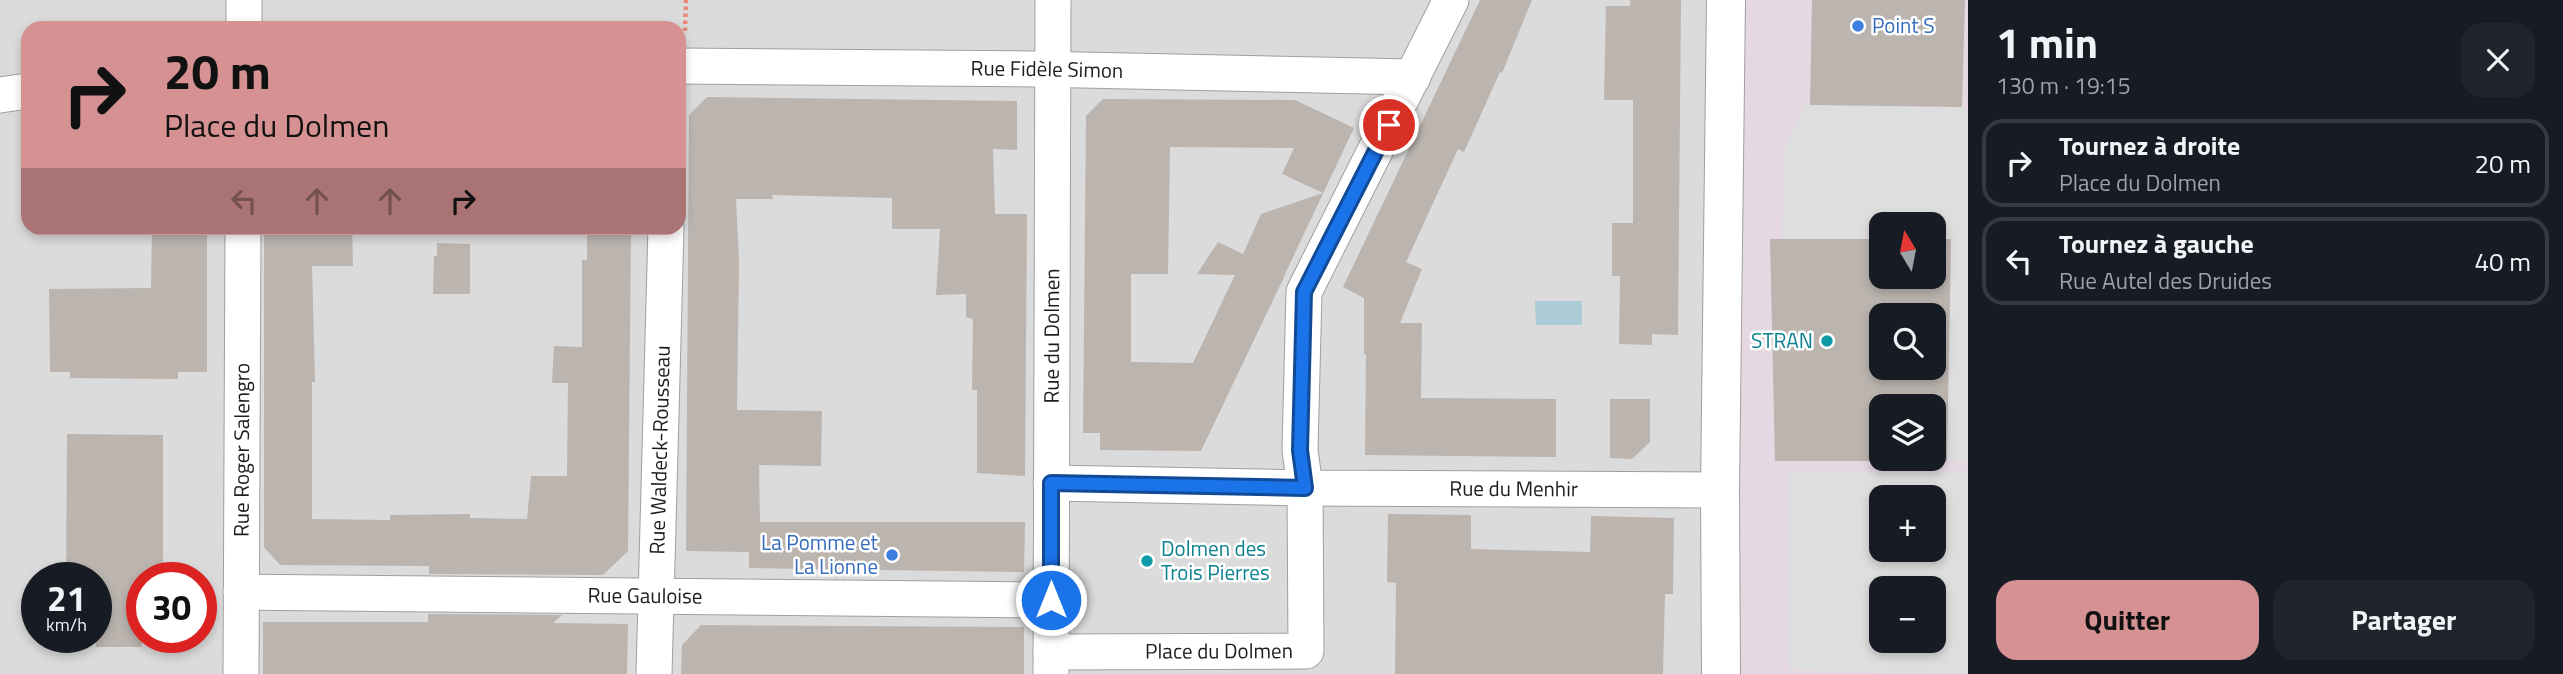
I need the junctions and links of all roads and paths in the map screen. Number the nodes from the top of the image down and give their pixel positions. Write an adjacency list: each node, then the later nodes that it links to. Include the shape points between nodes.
1 (244, 0): 6 (street)
2 (686, 0): 7 (path)
3 (1053, 0): 9 (street, Rue du Dolmen)
4 (1451, 0): 10 (street, Place du Dolmen)
5 (1726, 0): 17 (street)
6 (244, 21)
7 (684, 21)
8 (686, 50): 9 (street, Rue Fidèle Simon)
9 (1051, 70): 10 (street, Rue Fidèle Simon); 15 (street, Rue du Dolmen)
10 (1413, 77): 16 (street, Place du Dolmen, via 1304,292 1300,450)
11 (21, 92): 12 (street)
12 (0, 95)
13 (243, 235): 18 (street, Rue Roger Salengro)
14 (666, 235): 19 (street, Rue Waldeck-Rousseau)
15 (1051, 483): 16 (street); 20 (street, Rue du Dolmen)
16 (1305, 488): 17 (street, Rue du Menhir); 22 (street, Place du Dolmen)
17 (1720, 490): 25 (street)
18 (241, 592): 19 (street, Rue Gauloise); 23 (street, Rue Roger Salengro)
19 (655, 596): 20 (street, Rue Gauloise); 24 (street, Rue Waldeck-Rousseau)
20 (1051, 600): 21 (street, Rue du Dolmen)
21 (1051, 663): 22 (street, Place du Dolmen)
22 (1305, 663)
23 (241, 674)
24 (654, 674)
25 (1721, 674)

